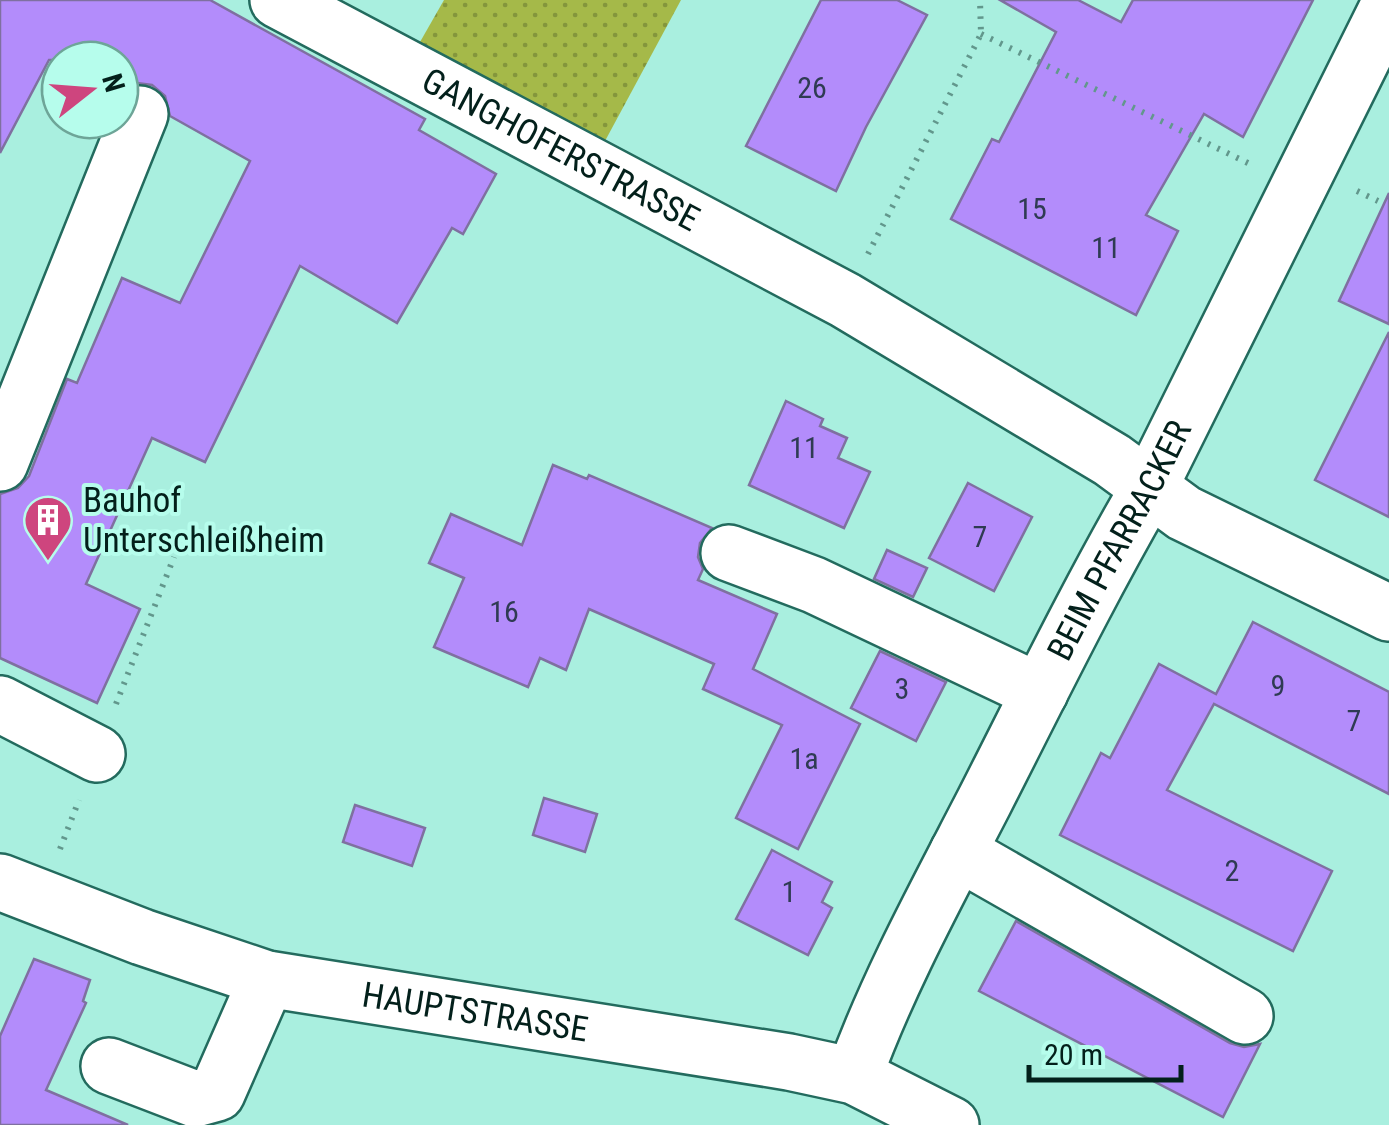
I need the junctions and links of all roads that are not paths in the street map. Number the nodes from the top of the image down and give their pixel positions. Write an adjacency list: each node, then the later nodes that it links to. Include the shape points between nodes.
1 (278, 0): 5 (street, GANGHOFERSTRASSE, via 845,300)
2 (1389, 6): 5 (street, BEIM PFARRACKER)
3 (130, 140): 4 (street)
4 (0, 463)
5 (1150, 486): 7 (street, GANGHOFERSTRASSE, via 1184,512); 8 (street, BEIM PFARRACKER)
6 (729, 553): 8 (street, via 814,584)
7 (1389, 613)
8 (1040, 692): 11 (street, BEIM PFARRACKER)
9 (0, 704): 10 (street)
10 (96, 754)
11 (958, 852): 14 (street); 16 (street, BEIM PFARRACKER)
12 (0, 882): 13 (street, HAUPTSTRASSE)
13 (267, 979): 16 (street, HAUPTSTRASSE); 17 (street)
14 (1245, 1016)
15 (109, 1066): 17 (street)
16 (854, 1076): 18 (street, HAUPTSTRASSE)
17 (217, 1109)
18 (951, 1125)

